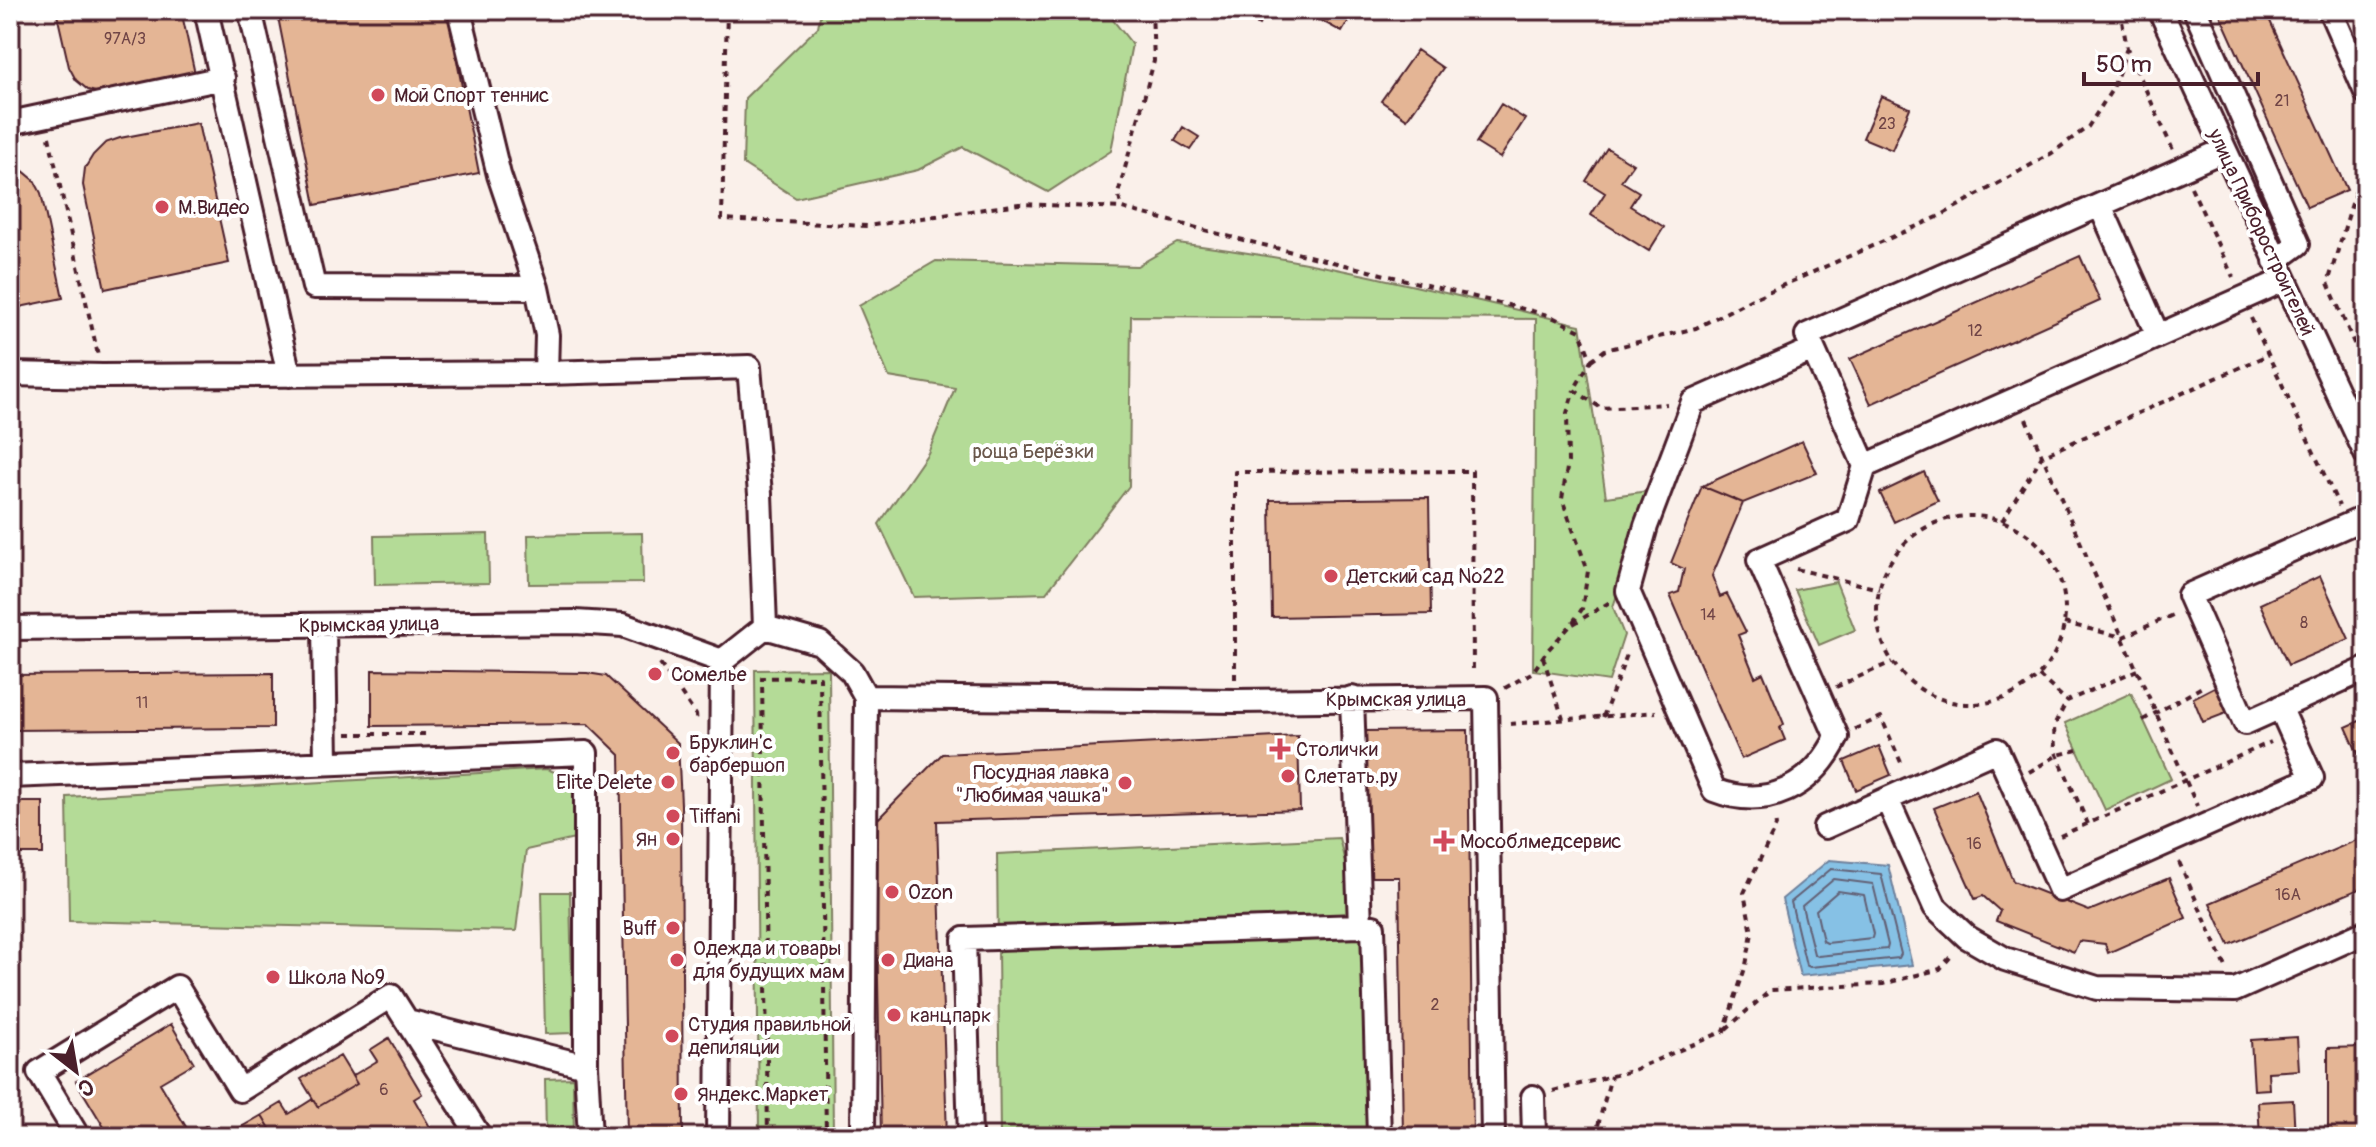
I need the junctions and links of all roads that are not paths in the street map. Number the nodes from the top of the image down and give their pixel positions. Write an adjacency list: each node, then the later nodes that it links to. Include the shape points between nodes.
1 (206, 10): 7 (street)
2 (250, 10): 13 (street, via 314,287)
3 (459, 10): 13 (street, via 499,175)
4 (2160, 10): 10 (street, улица Приборостроителей)
5 (2195, 10): 12 (street, via 2298,244)
6 (2330, 10): 8 (street)
7 (223, 78): 9 (street); 18 (street)
8 (2366, 92)
9 (10, 123)
10 (2224, 150): 11 (street); 12 (street, улица Приборостроителей)
11 (2100, 205): 14 (street); 15 (street, via 1807,335)
12 (2280, 270): 14 (street); 19 (street, улица Приборостроителей)
13 (537, 288): 16 (street, via 547,335)
14 (2158, 336): 20 (street)
15 (1813, 349): 20 (street); 20 (street, via 1693,402 1646,526 1628,591 1714,790 1733,797 1772,795 1820,767 1837,737 1759,560 1848,520)
16 (546, 373): 18 (street); 23 (street, via 749,367)
17 (10, 374): 18 (street)
18 (289, 375)
19 (2366, 454)
20 (1865, 466)
21 (2366, 517): 29 (street, via 2189,595 2245,723)
22 (324, 625): 24 (street, Крымская улица); 25 (street, Крымская улица, via 623,625); 30 (street)
23 (765, 627): 25 (street); 27 (street, via 820,643 852,672)
24 (10, 628)
25 (722, 661): 42 (street)
26 (2366, 669): 29 (street)
27 (866, 697): 28 (street, Крымская улица); 43 (street)
28 (1352, 698): 34 (street); 46 (street, Крымская улица, via 1480,698 1487,726)
29 (2280, 707): 32 (street, via 2312,778 2060,890 1997,750)
30 (326, 763): 31 (street); 37 (street, via 586,753)
31 (10, 776)
32 (1887, 799): 33 (street); 35 (street, via 1935,907 1967,937 2005,959 2097,988 2235,990)
33 (1825, 827)
34 (1360, 926): 44 (street, via 964,939); 45 (street, via 1373,927)
35 (2366, 932)
36 (407, 1021): 37 (street); 39 (street, via 391,996 240,1090 177,987 39,1072); 40 (street)
37 (586, 1066): 41 (street)
38 (1533, 1097): 47 (street)
39 (78, 1137)
40 (480, 1137)
41 (590, 1137)
42 (718, 1137)
43 (863, 1137)
44 (970, 1137)
45 (1379, 1137)
46 (1493, 1137)
47 (1534, 1137)

